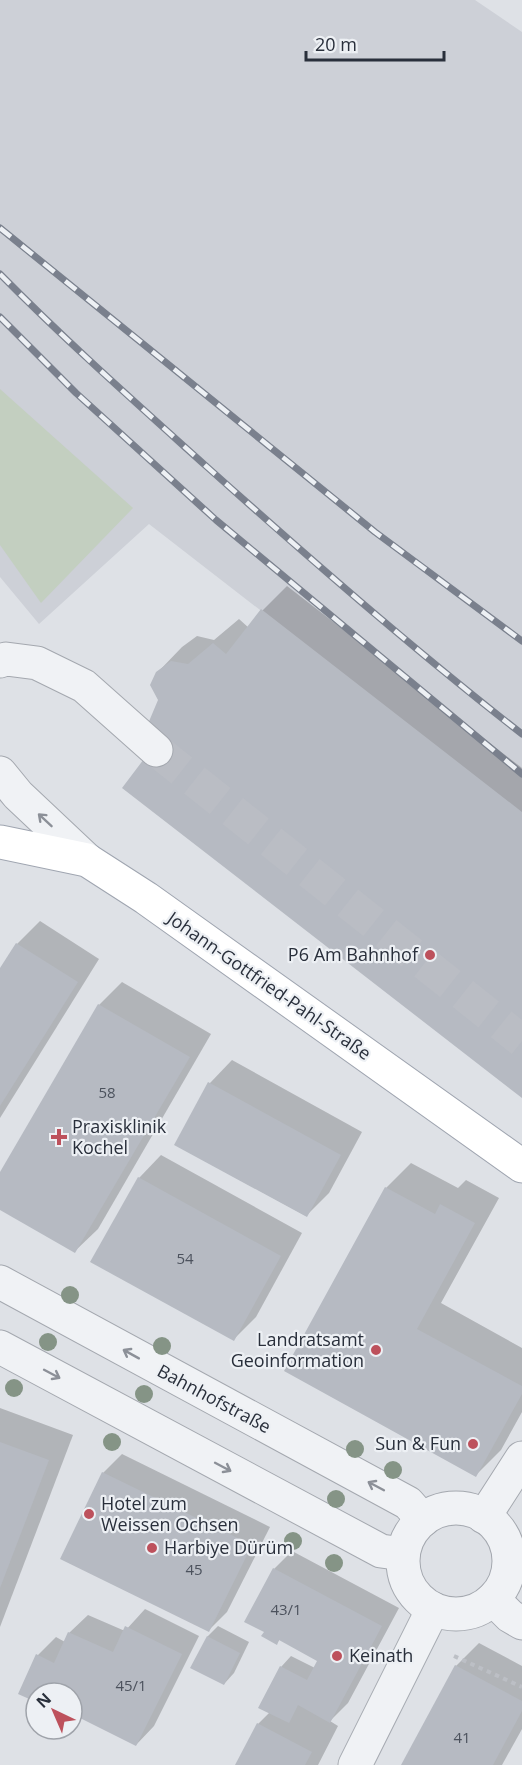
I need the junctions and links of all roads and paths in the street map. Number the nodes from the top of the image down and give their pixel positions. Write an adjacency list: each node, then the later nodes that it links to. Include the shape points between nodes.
1 (0, 660): 2 (street, via 37,663 84,686)
2 (156, 750)
3 (0, 773): 5 (street, one-way to 3)
4 (0, 842): 5 (main road, Johann-Gottfried-Pahl-Straße)
5 (87, 860): 6 (main road, Johann-Gottfried-Pahl-Straße)
6 (522, 1166)
7 (0, 1282): 11 (street, Bahnhofstraße, one-way to 7, via 408,1503)
8 (0, 1347): 12 (street, one-way to 12, via 381,1551)
9 (522, 1458): 10 (street)
10 (484, 1517): 11 (street, via 453,1509); 13 (street, via 498,1529)
11 (423, 1520): 12 (street, via 412,1532)
12 (403, 1554): 15 (street, via 406,1580 412,1592)
13 (515, 1564): 14 (street)
14 (493, 1599): 15 (street, via 464,1614); 16 (street)
15 (433, 1609): 17 (street)
16 (522, 1623)
17 (417, 1640): 18 (path); 19 (street)
18 (522, 1687)
19 (355, 1765)

